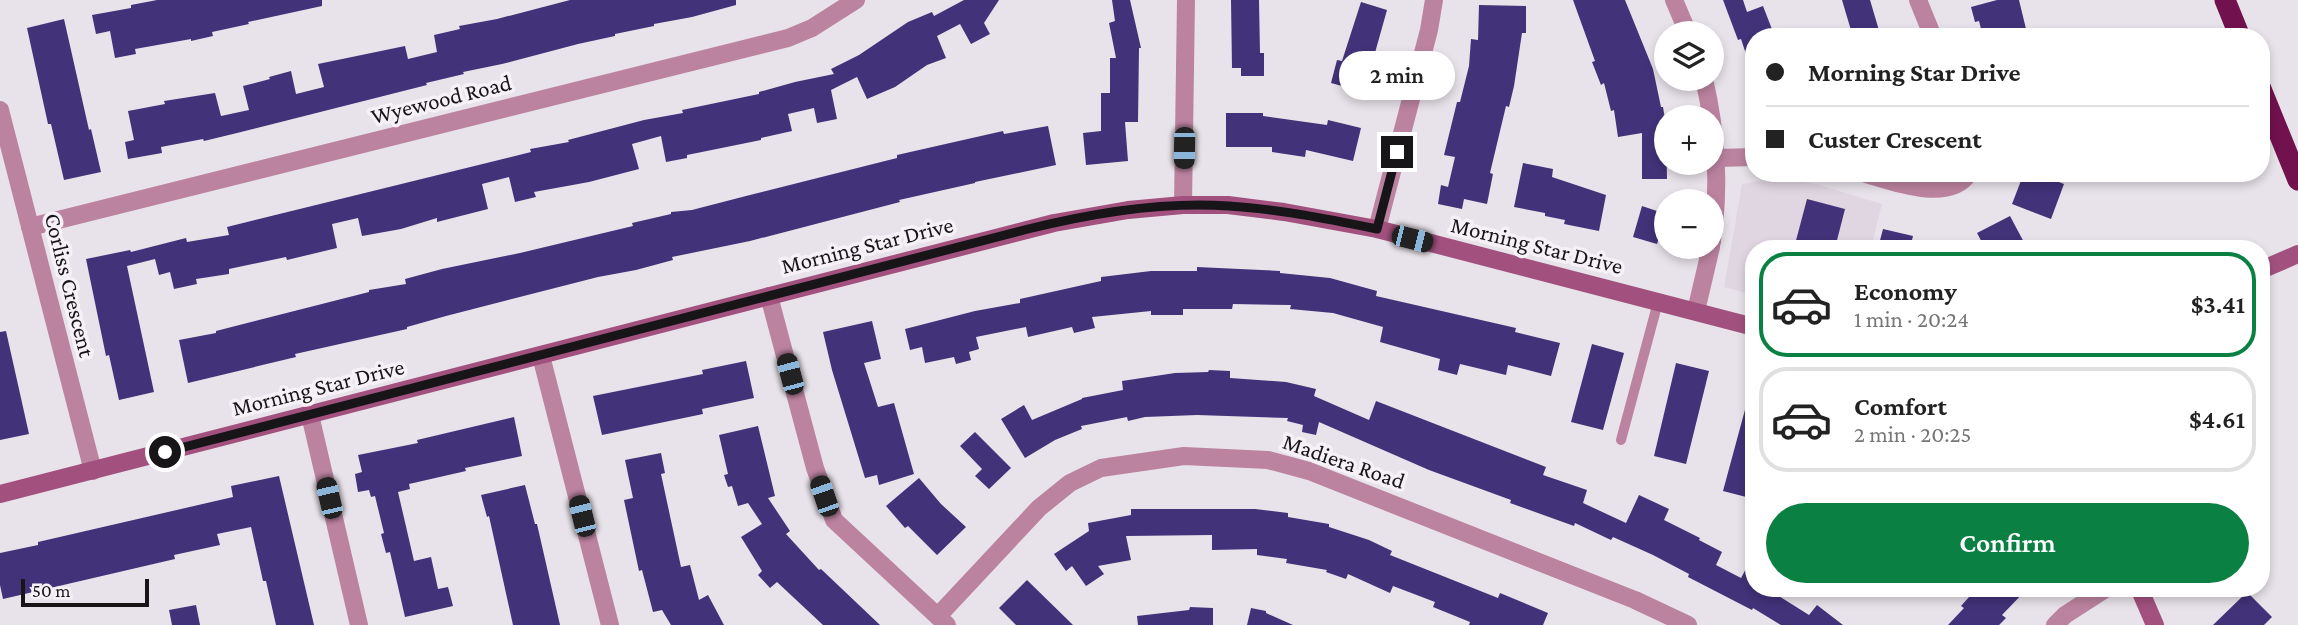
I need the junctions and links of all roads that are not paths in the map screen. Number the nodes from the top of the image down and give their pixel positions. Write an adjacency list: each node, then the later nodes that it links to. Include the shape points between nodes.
1 (856, 0): 18 (street, Wyewood Road, via 788,38)
2 (1186, 0): 17 (street)
3 (1434, 0): 19 (street)
4 (1674, 0): 7 (street)
5 (1918, 0): 8 (street)
6 (2225, 0): 9 (highway)
7 (1683, 21)
8 (1929, 28)
9 (2236, 28)
10 (0, 110): 18 (street, Corliss Crescent)
11 (2270, 111): 14 (highway)
12 (1745, 156): 13 (street)
13 (1724, 158)
14 (2298, 180)
15 (1895, 182): 16 (street, via 1923,190)
16 (1959, 182)
17 (1183, 205): 19 (street, Morning Star Drive, via 1228,205); 23 (street, Morning Star Drive, via 1054,223)
18 (30, 227): 30 (street, Corliss Crescent)
19 (1377, 229): 24 (street, Morning Star Drive)
20 (2298, 254): 22 (street)
21 (1708, 259): 25 (street)
22 (2270, 266)
23 (769, 296): 27 (street, Morning Star Drive); 34 (street, via 815,468 834,520)
24 (1658, 302): 25 (street, Morning Star Drive); 29 (lane)
25 (1696, 311): 26 (street, Morning Star Drive)
26 (1745, 325)
27 (541, 356): 28 (street, Morning Star Drive); 36 (street)
28 (310, 415): 30 (street, Morning Star Drive); 35 (street)
29 (1621, 440)
30 (93, 471): 31 (street, Morning Star Drive)
31 (0, 494)
32 (2093, 597): 38 (street)
33 (2143, 597): 39 (street)
34 (942, 621): 37 (street, Madiera Road, via 1039,508 1070,483 1101,468 1184,456 1268,460 1309,471)
35 (359, 625)
36 (610, 625)
37 (1688, 625)
38 (2055, 625)
39 (2155, 625)

